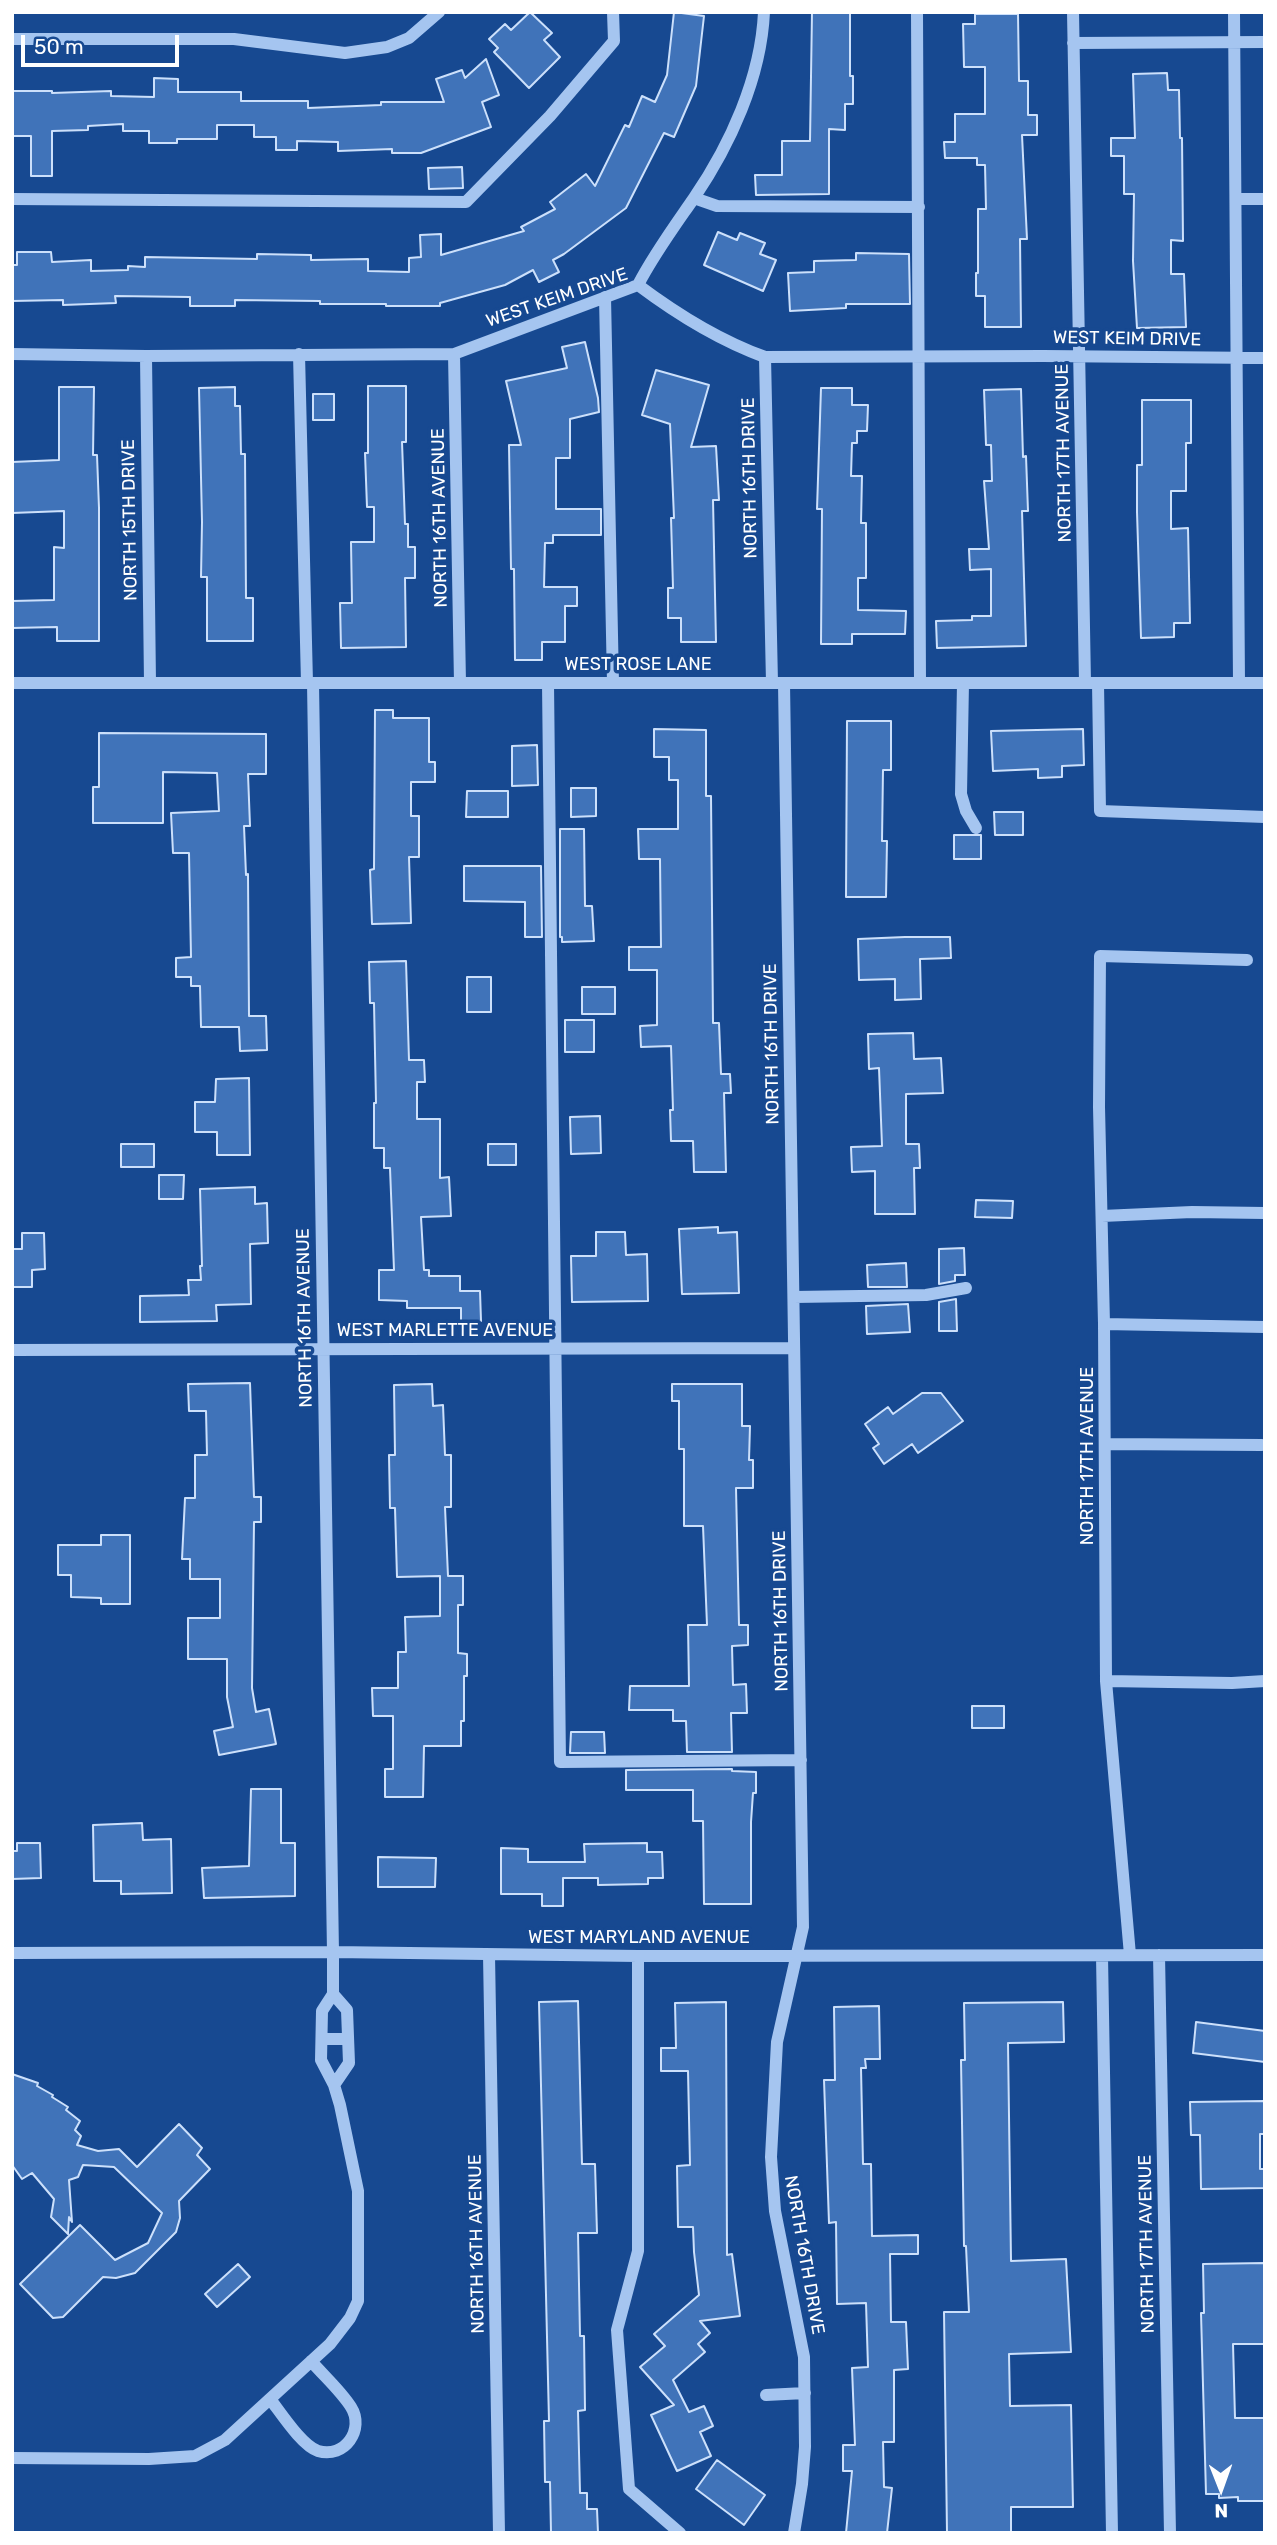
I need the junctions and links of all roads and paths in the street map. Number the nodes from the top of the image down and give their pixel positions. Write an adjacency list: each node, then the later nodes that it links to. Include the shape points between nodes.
1 (613, 12): 12 (street, via 614,41 550,116 466,202)
2 (764, 12): 11 (street, via 757,58 740,112 724,150)
3 (917, 12): 15 (street)
4 (1073, 12): 10 (street, NORTH 17TH AVENUE)
5 (1234, 12): 8 (street)
6 (435, 16): 7 (street, via 409,37 387,47 345,53 234,39)
7 (12, 40)
8 (1234, 42): 9 (street); 10 (street); 13 (street)
9 (1265, 42)
10 (1073, 43): 22 (street, NORTH 17TH AVENUE)
11 (694, 198): 15 (street, via 717,206); 16 (street)
12 (12, 199)
13 (1237, 199): 14 (street); 25 (street)
14 (1265, 199)
15 (919, 207): 24 (street)
16 (638, 285): 17 (street, WEST KEIM DRIVE); 23 (street, WEST KEIM DRIVE, via 678,314)
17 (605, 297): 20 (street, WEST KEIM DRIVE); 33 (street)
18 (12, 354): 21 (street, WEST KEIM DRIVE)
19 (299, 354): 20 (street, WEST KEIM DRIVE); 21 (street, WEST KEIM DRIVE); 31 (street, NORTH 16TH AVENUE)
20 (454, 354): 28 (street, NORTH 16TH AVENUE)
21 (146, 356): 30 (street, NORTH 15TH DRIVE)
22 (1079, 356): 24 (street, WEST KEIM DRIVE); 25 (street, WEST KEIM DRIVE); 36 (street, NORTH 17TH AVENUE)
23 (765, 357): 24 (street, WEST KEIM DRIVE); 34 (street, NORTH 16TH DRIVE)
24 (918, 357): 35 (street)
25 (1237, 358): 26 (street, WEST KEIM DRIVE); 37 (street)
26 (1265, 358)
27 (12, 682): 30 (street, WEST ROSE LANE)
28 (460, 682): 31 (street, WEST ROSE LANE); 32 (street, WEST ROSE LANE)
29 (963, 682): 35 (street, WEST ROSE LANE); 36 (street, WEST ROSE LANE); 40 (street, via 961,794)
30 (150, 683): 31 (street, WEST ROSE LANE)
31 (310, 683): 49 (street, NORTH 16TH AVENUE)
32 (548, 683): 33 (street, WEST ROSE LANE); 50 (street)
33 (613, 683): 34 (street, WEST ROSE LANE)
34 (778, 683): 35 (street, WEST ROSE LANE); 45 (street, NORTH 16TH DRIVE)
35 (920, 683)
36 (1091, 683): 37 (street, WEST ROSE LANE); 39 (street, NORTH 17TH AVENUE, via 1100,811)
37 (1239, 683): 38 (street, WEST ROSE LANE)
38 (1265, 683)
39 (1265, 817)
40 (976, 828)
41 (1247, 960): 43 (street, NORTH 17TH AVENUE, via 1100,956)
42 (1265, 1213): 43 (street)
43 (1102, 1216): 46 (street, NORTH 17TH AVENUE)
44 (966, 1288): 45 (street, via 926,1296)
45 (794, 1297): 48 (street, NORTH 16TH DRIVE)
46 (1104, 1324): 47 (street); 52 (street, NORTH 17TH AVENUE)
47 (1265, 1327)
48 (794, 1348): 50 (street, WEST MARLETTE AVENUE); 56 (street, NORTH 16TH DRIVE)
49 (323, 1349): 50 (street, WEST MARLETTE AVENUE); 51 (street, WEST MARLETTE AVENUE); 57 (street, NORTH 16TH AVENUE)
50 (555, 1349): 56 (street, via 560,1762)
51 (12, 1350)
52 (1106, 1444): 53 (street); 54 (street, NORTH 17TH AVENUE)
53 (1262, 1445)
54 (1106, 1681): 55 (street); 60 (street, NORTH 17TH AVENUE)
55 (1265, 1681)
56 (801, 1760): 64 (street, NORTH 16TH DRIVE, via 803,1927)
57 (333, 1952): 58 (street, WEST MARYLAND AVENUE); 59 (street, WEST MARYLAND AVENUE); 66 (street)
58 (12, 1953)
59 (489, 1955): 63 (street, WEST MARYLAND AVENUE); 75 (street, NORTH 16TH AVENUE)
60 (1130, 1955): 61 (street, WEST MARYLAND AVENUE); 65 (street, WEST MARYLAND AVENUE)
61 (1159, 1955): 62 (street, WEST MARYLAND AVENUE); 79 (street, NORTH 17TH AVENUE)
62 (1265, 1955)
63 (638, 1956): 64 (street, WEST MARYLAND AVENUE); 76 (street, via 638,2251 617,2330 629,2489)
64 (797, 1956): 65 (street, WEST MARYLAND AVENUE); 71 (street, NORTH 16TH DRIVE, via 777,2042 771,2157 775,2211 804,2357)
65 (1102, 1956): 78 (street)
66 (333, 1994): 67 (street, via 322,2011); 68 (street, via 347,2010)
67 (322, 2039): 68 (street); 69 (street, via 321,2060)
68 (348, 2039): 69 (street, via 349,2063)
69 (334, 2085): 70 (street, via 358,2191 358,2301 350,2318)
70 (312, 2361): 73 (street); 73 (street, via 352,2408 356,2428 344,2448 318,2451 302,2440)
71 (805, 2393): 72 (street); 77 (street, NORTH 16TH DRIVE, via 802,2484)
72 (766, 2395)
73 (270, 2399): 74 (street, via 226,2440 195,2455)
74 (12, 2458)
75 (499, 2533)
76 (680, 2533)
77 (794, 2533)
78 (1112, 2533)
79 (1170, 2533)

